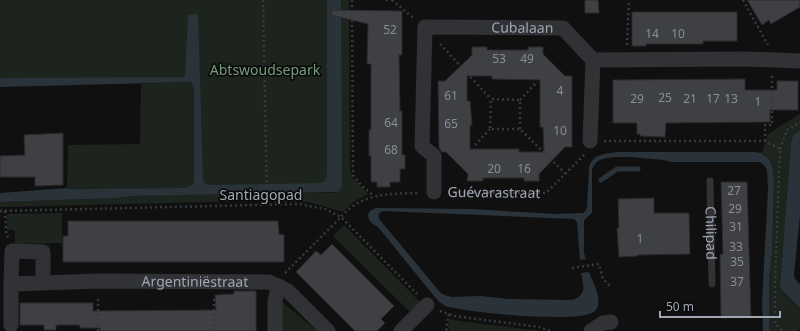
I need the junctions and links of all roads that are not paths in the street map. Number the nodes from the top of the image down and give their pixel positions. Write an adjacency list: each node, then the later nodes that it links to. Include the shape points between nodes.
1 (593, 60): 2 (street); 3 (street); 5 (street, Cubalaan, via 563,28 425,27 422,146 434,156)
2 (800, 61)
3 (590, 141)
4 (710, 181): 8 (lane, Chilipad)
5 (434, 192)
6 (43, 283): 7 (street, Argentiniëstraat); 7 (street, via 43,252 12,251); 9 (street, Argentiniëstraat, via 214,281 269,282)
7 (11, 284): 12 (street)
8 (712, 284)
9 (279, 286): 13 (street, via 275,300); 14 (street, Argentiniëstraat, via 288,291)
10 (428, 305): 15 (street)
11 (611, 322): 16 (street, via 603,323)
12 (11, 325)
13 (275, 331)
14 (328, 331)
15 (401, 331)
16 (591, 331)

